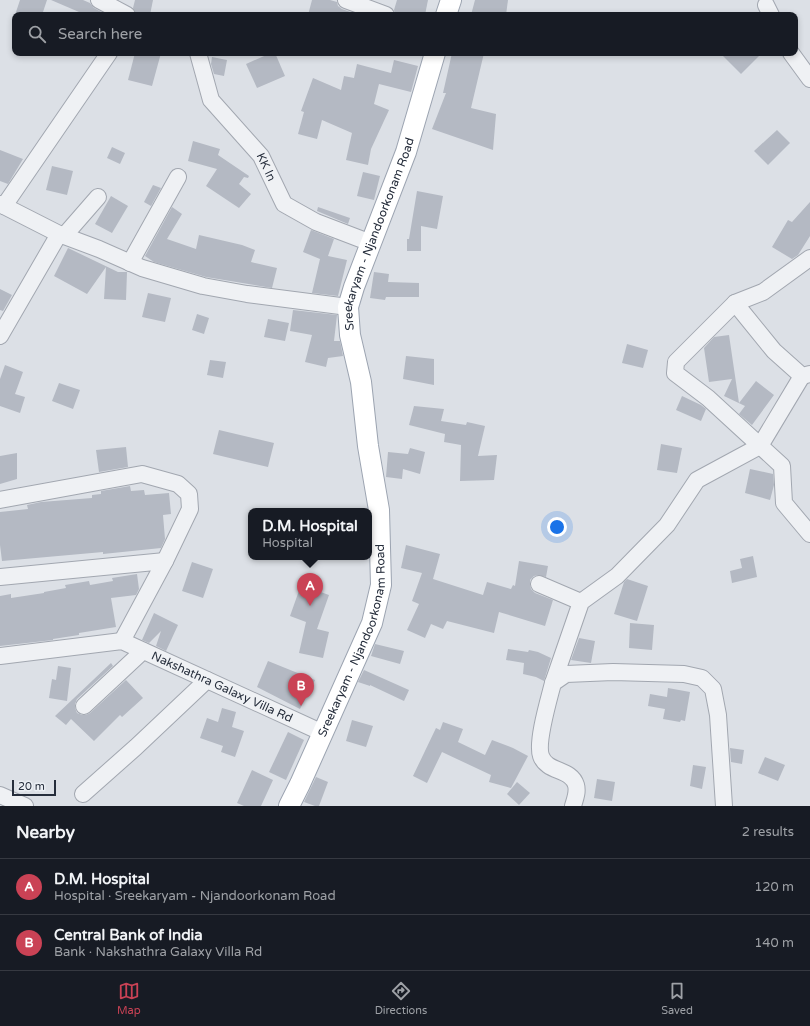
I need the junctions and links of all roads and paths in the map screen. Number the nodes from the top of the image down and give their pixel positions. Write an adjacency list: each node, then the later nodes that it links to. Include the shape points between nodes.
1 (99, 0): 4 (street)
2 (346, 0): 5 (street)
3 (451, 0): 6 (main road)
4 (121, 12)
5 (378, 12)
6 (447, 12)
7 (107, 56): 14 (street)
8 (199, 56): 16 (street, KK ln, via 211,100 261,156 284,204 316,222)
9 (434, 56): 16 (main road, Sreekaryam - Njandoorkonam Road, via 406,152)
10 (793, 56): 11 (street)
11 (810, 79)
12 (178, 177): 18 (street)
13 (98, 197): 15 (street)
14 (2, 205): 15 (street)
15 (61, 235): 18 (street); 21 (street)
16 (371, 243): 20 (main road, Sreekaryam - Njandoorkonam Road)
17 (810, 258): 19 (street, via 763,292)
18 (130, 263): 20 (street, via 203,286)
19 (735, 303): 22 (street, via 774,350); 23 (street, via 676,362 675,373 708,398)
20 (348, 307): 36 (main road, Sreekaryam - Njandoorkonam Road, via 350,335 361,382 379,510 381,585 372,623)
21 (0, 336)
22 (806, 375): 23 (street)
23 (760, 446): 25 (street, via 782,466 784,503); 29 (street, via 697,480 667,525 617,576)
24 (0, 500): 26 (street, via 142,474 178,484 189,494 190,508)
25 (810, 534)
26 (165, 561): 27 (street); 30 (street)
27 (0, 577)
28 (539, 584): 29 (street)
29 (580, 602): 34 (street)
30 (122, 641): 31 (street, Nakshathra Galaxy Villa Rd); 32 (street)
31 (144, 651): 33 (street, Nakshathra Galaxy Villa Rd); 35 (street)
32 (0, 656)
33 (207, 680): 36 (street, Nakshathra Galaxy Villa Rd); 37 (street)
34 (553, 683): 41 (street, via 544,716 540,753 550,768 567,773 576,784); 42 (street, via 566,674 613,672 684,674 702,678 713,689 718,715)
35 (84, 706)
36 (323, 733): 40 (main road, Sreekaryam - Njandoorkonam Road)
37 (83, 794)
38 (0, 795): 39 (street)
39 (25, 806)
40 (289, 806)
41 (573, 806)
42 (724, 806)

